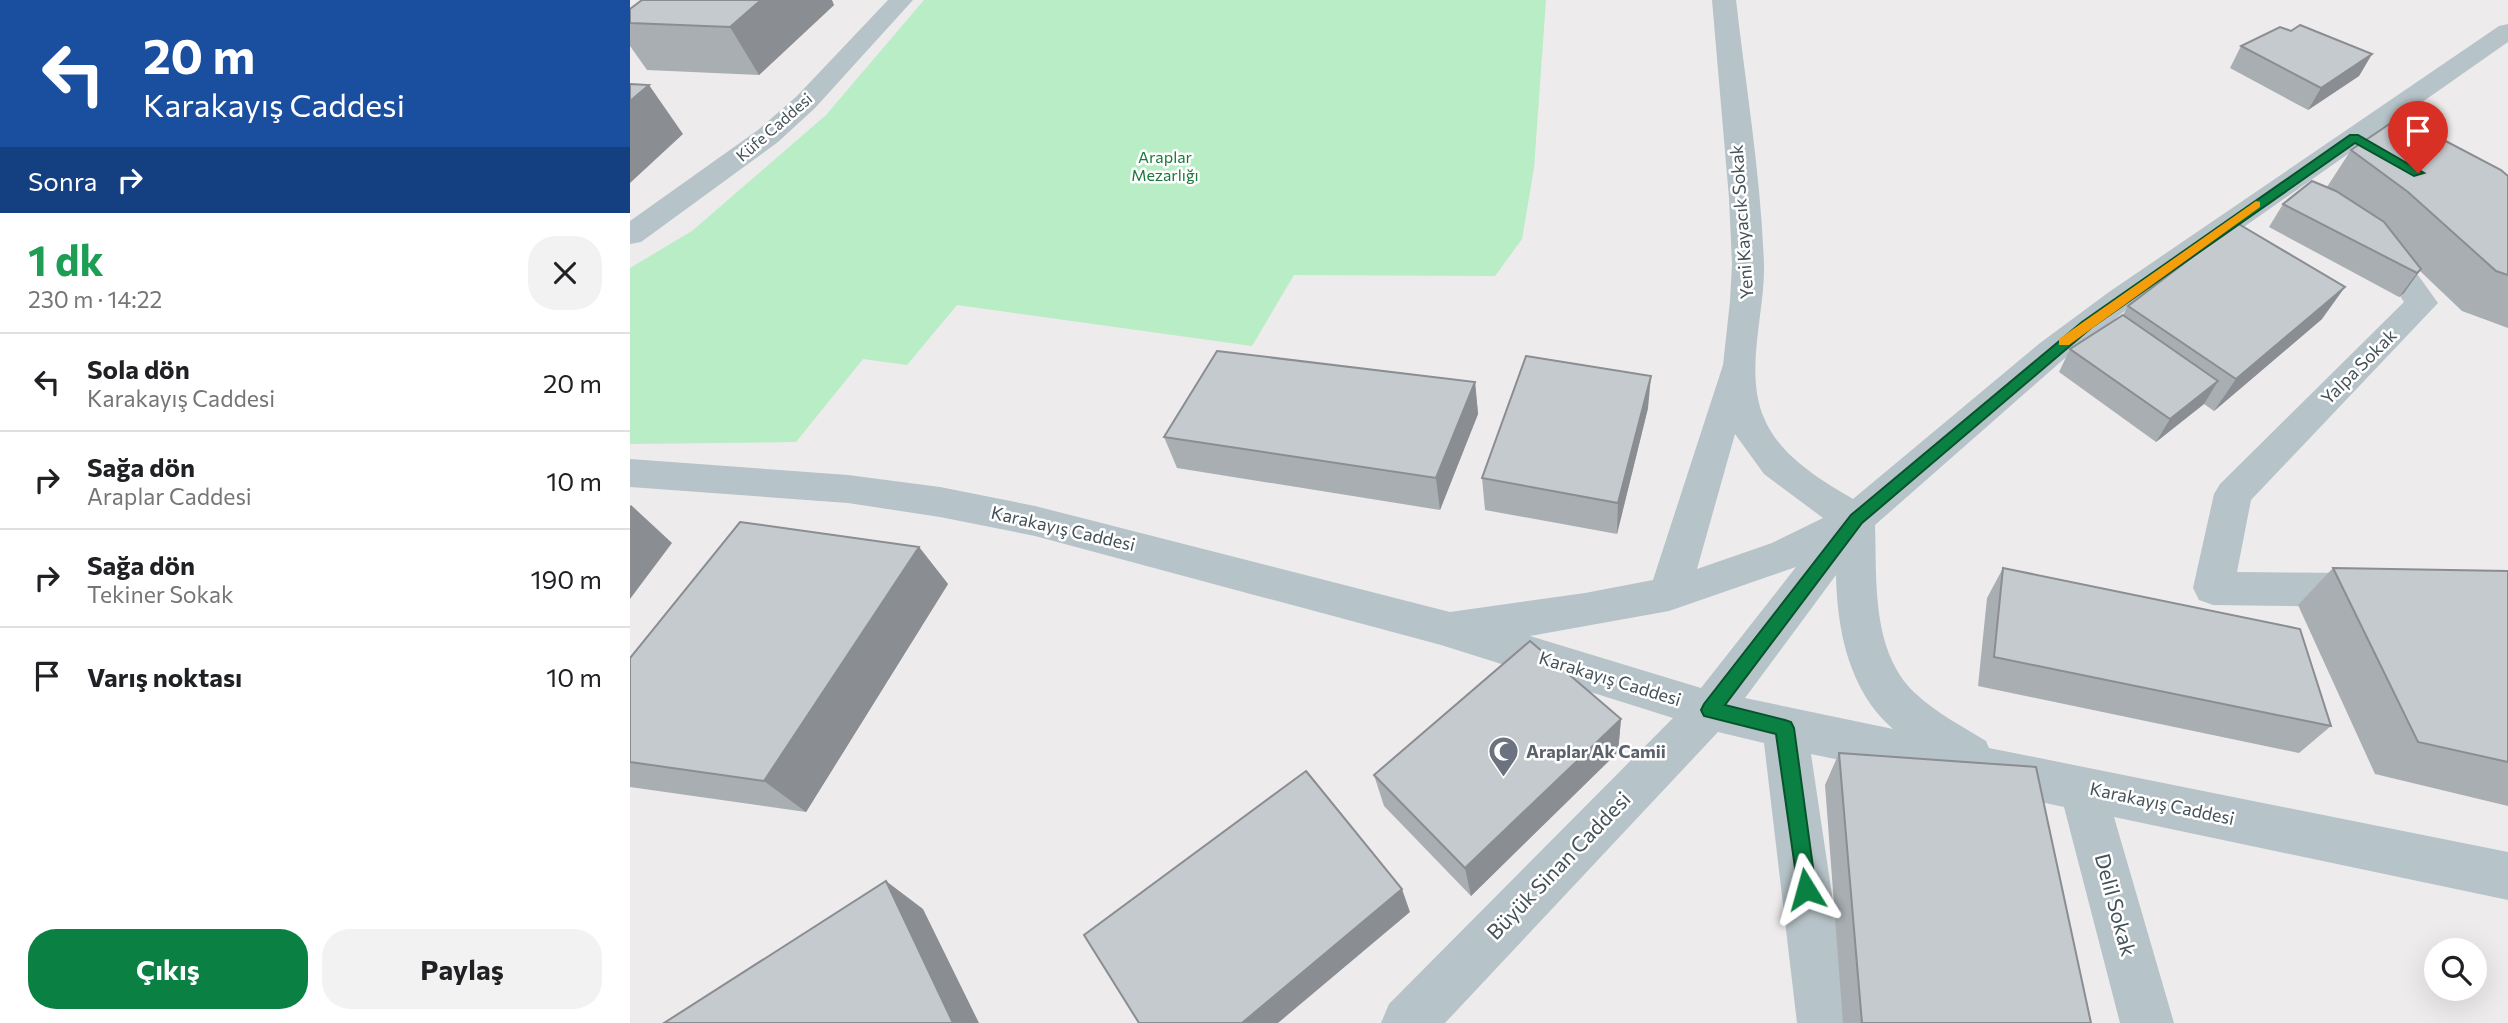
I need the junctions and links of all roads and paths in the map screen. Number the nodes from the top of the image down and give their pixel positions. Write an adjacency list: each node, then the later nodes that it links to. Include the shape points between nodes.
1 (901, 0): 7 (street, Küfe Caddesi, via 768,136)
2 (1724, 0): 8 (street, Yeni Kayacık Sokak, via 1748,265)
3 (2508, 31): 4 (street, via 2366,144)
4 (2286, 183): 5 (street); 10 (street, via 2062,344)
5 (2320, 201)
6 (2351, 222): 11 (street, Yalpa Sokak, via 2380,244 2422,303 2233,494 2213,587)
7 (630, 234)
8 (1743, 345): 10 (street, Yeni Kayacık Sokak, via 1740,390 1745,417 1764,447 1821,500); 12 (street)
9 (630, 473): 13 (street, Karakayış Caddesi, via 809,485 940,502 1142,547)
10 (1856, 519): 12 (street, via 1786,555); 14 (street, Büyük Sinan Caddesi); 16 (street, via 1858,623 1870,663 1890,697)
11 (2401, 590)
12 (1669, 594): 13 (street, via 1583,612)
13 (1441, 627): 14 (street, Karakayış Caddesi)
14 (1710, 710): 15 (street, Karakayış Caddesi); 19 (street, Büyük Sinan Caddesi)
15 (1785, 728): 16 (street, Karakayış Caddesi); 20 (street)
16 (1988, 768): 17 (street, Karakayış Caddesi)
17 (2082, 787): 18 (street, Karakayış Caddesi); 21 (street, Delil Sokak)
18 (2508, 876)
19 (1408, 1023)
20 (1824, 1023)
21 (2147, 1023)

